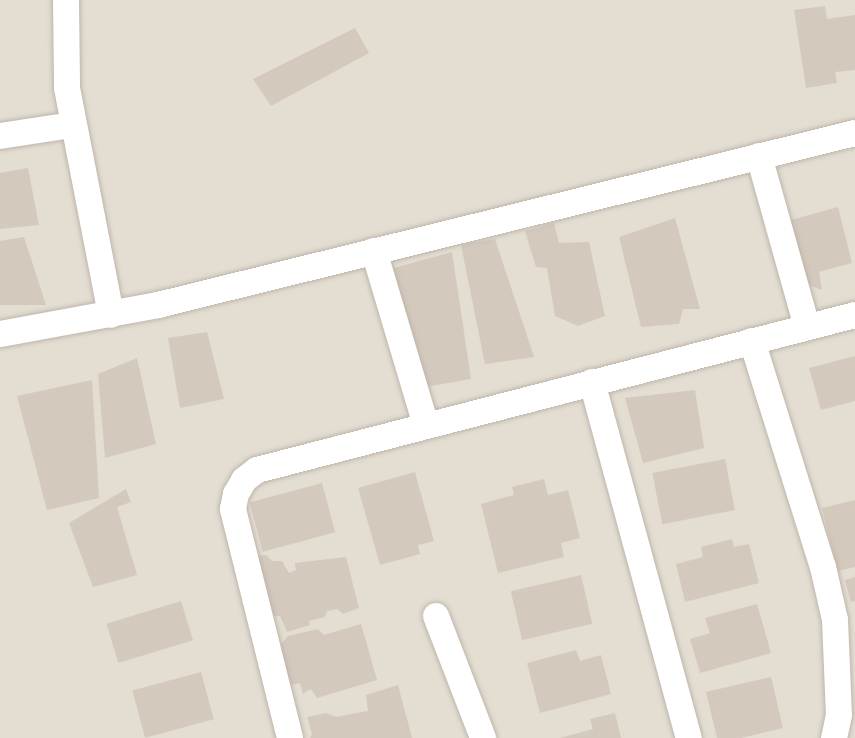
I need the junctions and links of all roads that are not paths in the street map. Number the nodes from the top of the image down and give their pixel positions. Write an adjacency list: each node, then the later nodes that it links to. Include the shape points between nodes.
1 (66, 0): 2 (street, via 64,50)
2 (72, 125): 4 (street); 7 (street)
3 (855, 133): 5 (street)
4 (0, 136)
5 (759, 156): 6 (street); 9 (street)
6 (374, 251): 7 (street); 13 (street)
7 (111, 315): 10 (street)
8 (855, 315): 9 (street)
9 (807, 327): 11 (street)
10 (0, 334)
11 (752, 341): 12 (street); 18 (street, via 823,567 835,620 839,715)
12 (592, 382): 13 (street); 17 (street)
13 (426, 425): 15 (street, via 271,464 244,480 236,494 236,524)
14 (436, 616): 16 (street)
15 (290, 738)
16 (483, 738)
17 (689, 738)
18 (834, 738)

